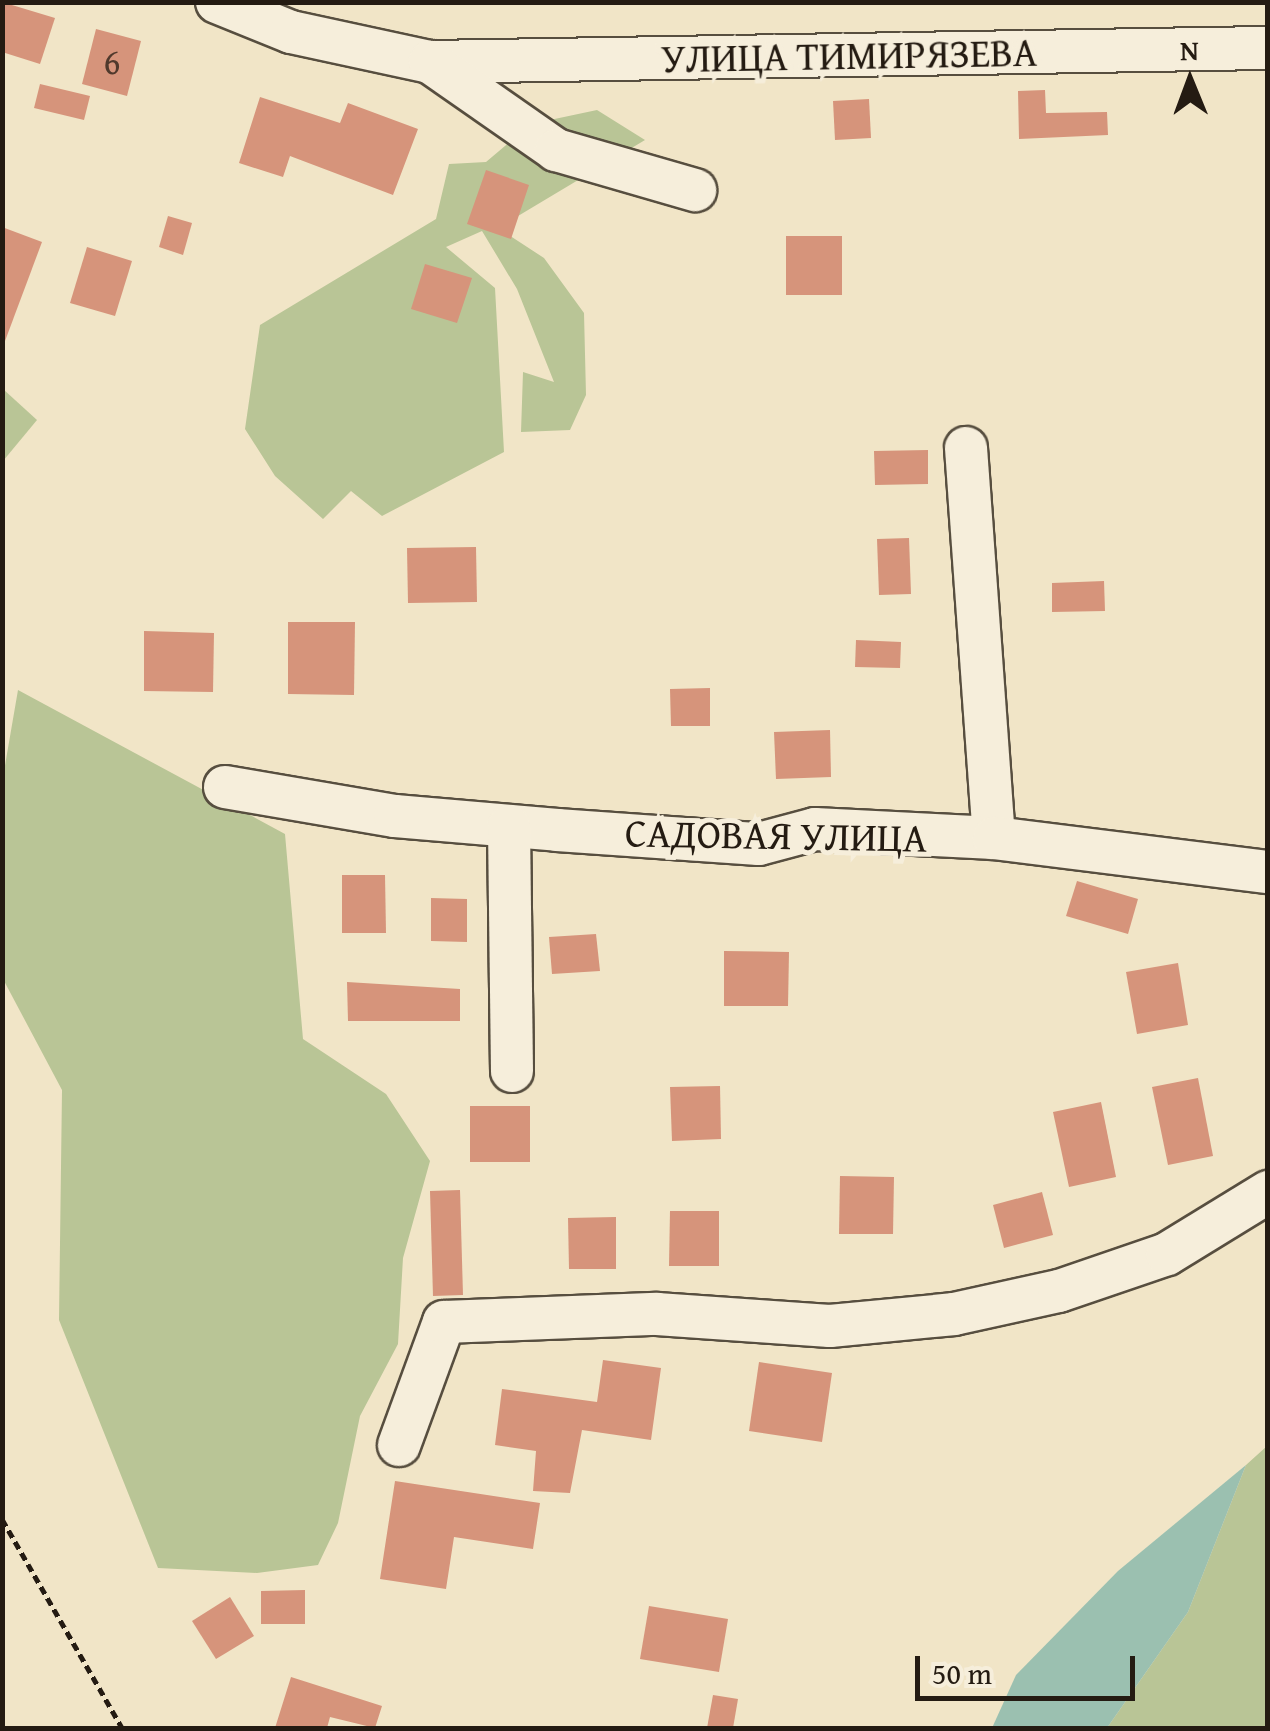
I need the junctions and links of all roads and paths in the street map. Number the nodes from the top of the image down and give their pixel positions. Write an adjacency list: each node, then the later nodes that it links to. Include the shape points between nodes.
1 (217, 2): 3 (street, via 290,32)
2 (1268, 48): 3 (street, УЛИЦА ТИМИРЯЗЕВА)
3 (430, 62): 4 (street, via 556,150)
4 (695, 190)
5 (966, 448): 8 (street)
6 (226, 787): 7 (street, САДОВАЯ УЛИЦА, via 395,816)
7 (509, 826): 8 (street, САДОВАЯ УЛИЦА, via 759,844 815,829); 10 (street)
8 (994, 838): 9 (street, САДОВАЯ УЛИЦА)
9 (1268, 872)
10 (512, 1071)
11 (1268, 1192): 12 (street, via 1167,1254 1060,1290 954,1314 830,1326 657,1314 444,1322)
12 (399, 1445)
13 (2, 1519): 14 (path)
14 (122, 1728)

